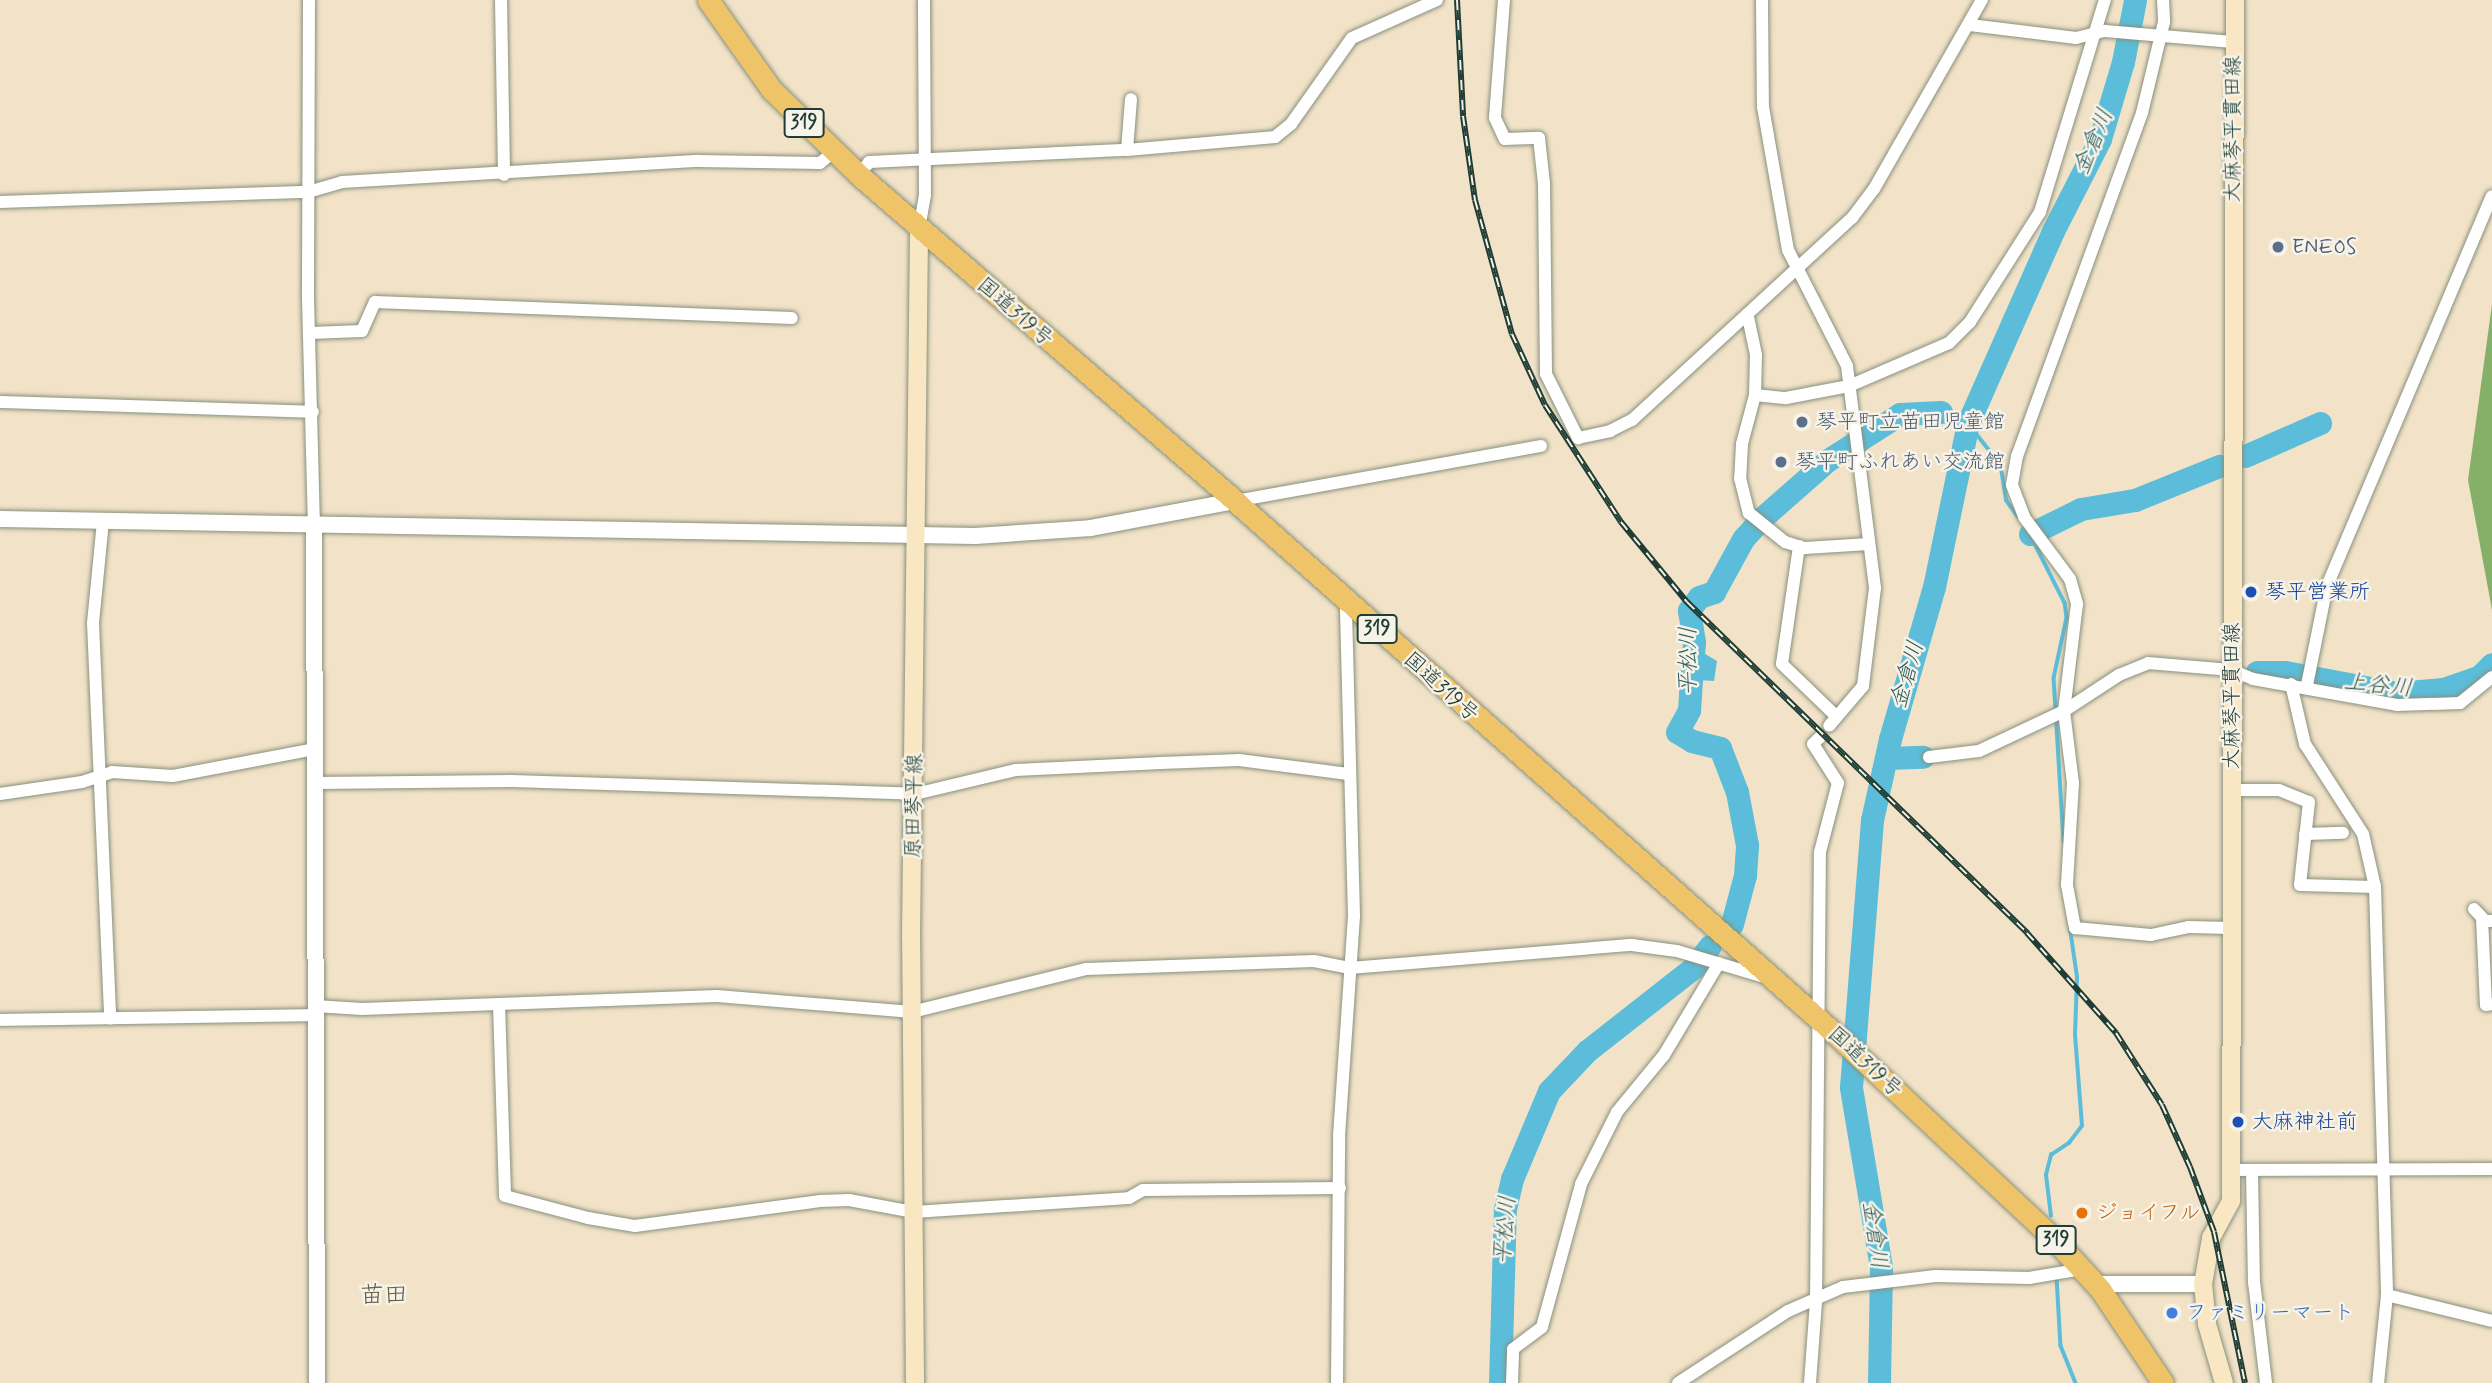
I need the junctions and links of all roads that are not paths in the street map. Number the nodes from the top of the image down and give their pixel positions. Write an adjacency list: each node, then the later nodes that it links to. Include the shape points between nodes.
1 (309, 0): 22 (street)
2 (501, 0): 20 (street)
3 (708, 0): 18 (highway, 国道319号 / 319, via 771,89)
4 (924, 0): 19 (street)
5 (1435, 0): 17 (street, via 1352,38 1291,124 1275,136)
6 (1504, 0): 27 (street, via 1495,118 1506,139 1538,138 1544,183 1546,374 1578,438 1632,420)
7 (1762, 0): 26 (street, via 1763,107 1788,250)
8 (1982, 0): 12 (street)
9 (2105, 0): 13 (street)
10 (2163, 0): 14 (street)
11 (2235, 0): 15 (main road, 大麻琴平貫田線)
12 (1970, 25): 13 (street, via 2076,38); 26 (street, via 1874,189 1852,218)
13 (2101, 31): 14 (street); 30 (street, via 2040,212 1992,293 1949,343)
14 (2157, 36): 15 (street); 47 (street, via 2141,113 2017,456 2012,485 2024,517 2070,579 2077,604)
15 (2233, 42): 43 (main road, 大麻琴平貫田線)
16 (1131, 99): 17 (street)
17 (1126, 149): 19 (street)
18 (833, 152): 20 (street, via 820,163 698,161); 21 (highway, 国道319号 / 319)
19 (925, 160): 21 (street, via 869,162); 25 (street)
20 (504, 175): 22 (street, via 342,182)
21 (859, 175): 25 (highway, 国道319号 / 319)
22 (308, 192): 24 (street); 29 (street)
23 (2492, 196): 46 (street, via 2328,586)
24 (0, 202)
25 (919, 229): 35 (highway, 国道319号 / 319); 39 (main road, 原田琴平線)
26 (1797, 271): 27 (street); 30 (street, via 1847,366)
27 (1748, 317): 31 (street, via 1756,355)
28 (792, 318): 29 (street, via 375,302 362,331)
29 (310, 333): 33 (street)
30 (1849, 386): 31 (street, via 1805,396); 40 (street)
31 (1755, 395): 41 (street, via 1742,444 1743,499 1765,529)
32 (0, 402): 33 (street)
33 (313, 412): 38 (street)
34 (1541, 446): 35 (street)
35 (1235, 501): 39 (street, via 1090,528 975,536); 42 (highway, 国道319号 / 319)
36 (0, 519): 37 (street)
37 (103, 521): 38 (street); 52 (street, via 93,623)
38 (314, 526): 39 (street, via 650,534); 49 (street)
39 (918, 534): 56 (main road, 原田琴平線)
40 (1869, 544): 41 (street); 41 (street, via 1875,588 1871,648 1863,686 1833,722 1782,664)
41 (1799, 546)
42 (1346, 602): 51 (street); 65 (highway, 国道319号 / 319)
43 (2231, 670): 45 (street, via 2253,679); 47 (street, via 2148,663 2119,675); 54 (main road, 大麻琴平貫田線)
44 (2492, 677): 46 (street, via 2460,703 2433,706 2355,699)
45 (2291, 684): 46 (street); 59 (street, via 2305,744 2362,834)
46 (2307, 685)
47 (2064, 711): 50 (street, via 1979,751); 61 (street, via 2073,783 2067,885 2075,928 2151,935 2188,927)
48 (1820, 737): 72 (street, via 1813,744 1838,783 1820,852)
49 (315, 749): 52 (street, via 173,776); 53 (street)
50 (1929, 757)
51 (1348, 774): 56 (street, via 1239,760 1161,763 1016,770); 64 (street, via 1354,916)
52 (99, 776): 55 (street); 70 (street)
53 (315, 783): 56 (street, via 512,780); 68 (street)
54 (2231, 790): 57 (street, via 2279,790 2309,802); 61 (main road, 大麻琴平貫田線)
55 (0, 794)
56 (915, 794): 69 (main road, 原田琴平線)
57 (2305, 834): 58 (street); 59 (street, via 2300,885)
58 (2343, 834)
59 (2375, 887): 74 (street)
60 (2483, 916): 62 (street)
61 (2231, 928): 75 (main road, 大麻琴平貫田線)
62 (2487, 953): 67 (street, via 2486,1005)
63 (1718, 963): 64 (street, via 1632,945); 65 (street); 87 (street, via 1664,1055 1617,1112 1581,1184 1542,1327 1513,1349)
64 (1350, 968): 69 (street, via 1314,961 1086,969); 77 (street)
65 (1766, 977): 72 (highway, 国道319号 / 319)
66 (499, 1004): 68 (street); 69 (street, via 717,996); 78 (street, via 505,1196 635,1226 820,1201 849,1200)
67 (2492, 1004)
68 (315, 1010): 70 (street); 84 (street)
69 (912, 1013): 78 (main road, 原田琴平線)
70 (110, 1019): 71 (street)
71 (0, 1020)
72 (1825, 1025): 79 (highway, 国道319号 / 319); 82 (street)
73 (2492, 1168): 74 (street)
74 (2382, 1169): 76 (street); 81 (street)
75 (2231, 1170): 76 (street); 80 (main road, 大麻琴平貫田線, via 2231,1201 2211,1238)
76 (2252, 1171): 92 (street, via 2255,1282)
77 (1340, 1188): 78 (street, via 1143,1190 1129,1198); 86 (street)
78 (914, 1212): 85 (main road, 原田琴平線)
79 (2089, 1276): 80 (street); 82 (street, via 1922,1277 1843,1287); 90 (highway, 国道319号 / 319)
80 (2203, 1284): 91 (main road, 大麻琴平貫田線, via 2207,1324)
81 (2387, 1295): 83 (street); 93 (street)
82 (1816, 1302): 88 (street, via 1788,1311); 89 (street)
83 (2492, 1321)
84 (317, 1383)
85 (915, 1383)
86 (1336, 1383)
87 (1512, 1383)
88 (1678, 1383)
89 (1810, 1383)
90 (2163, 1383)
91 (2224, 1383)
92 (2266, 1383)
93 (2378, 1383)

